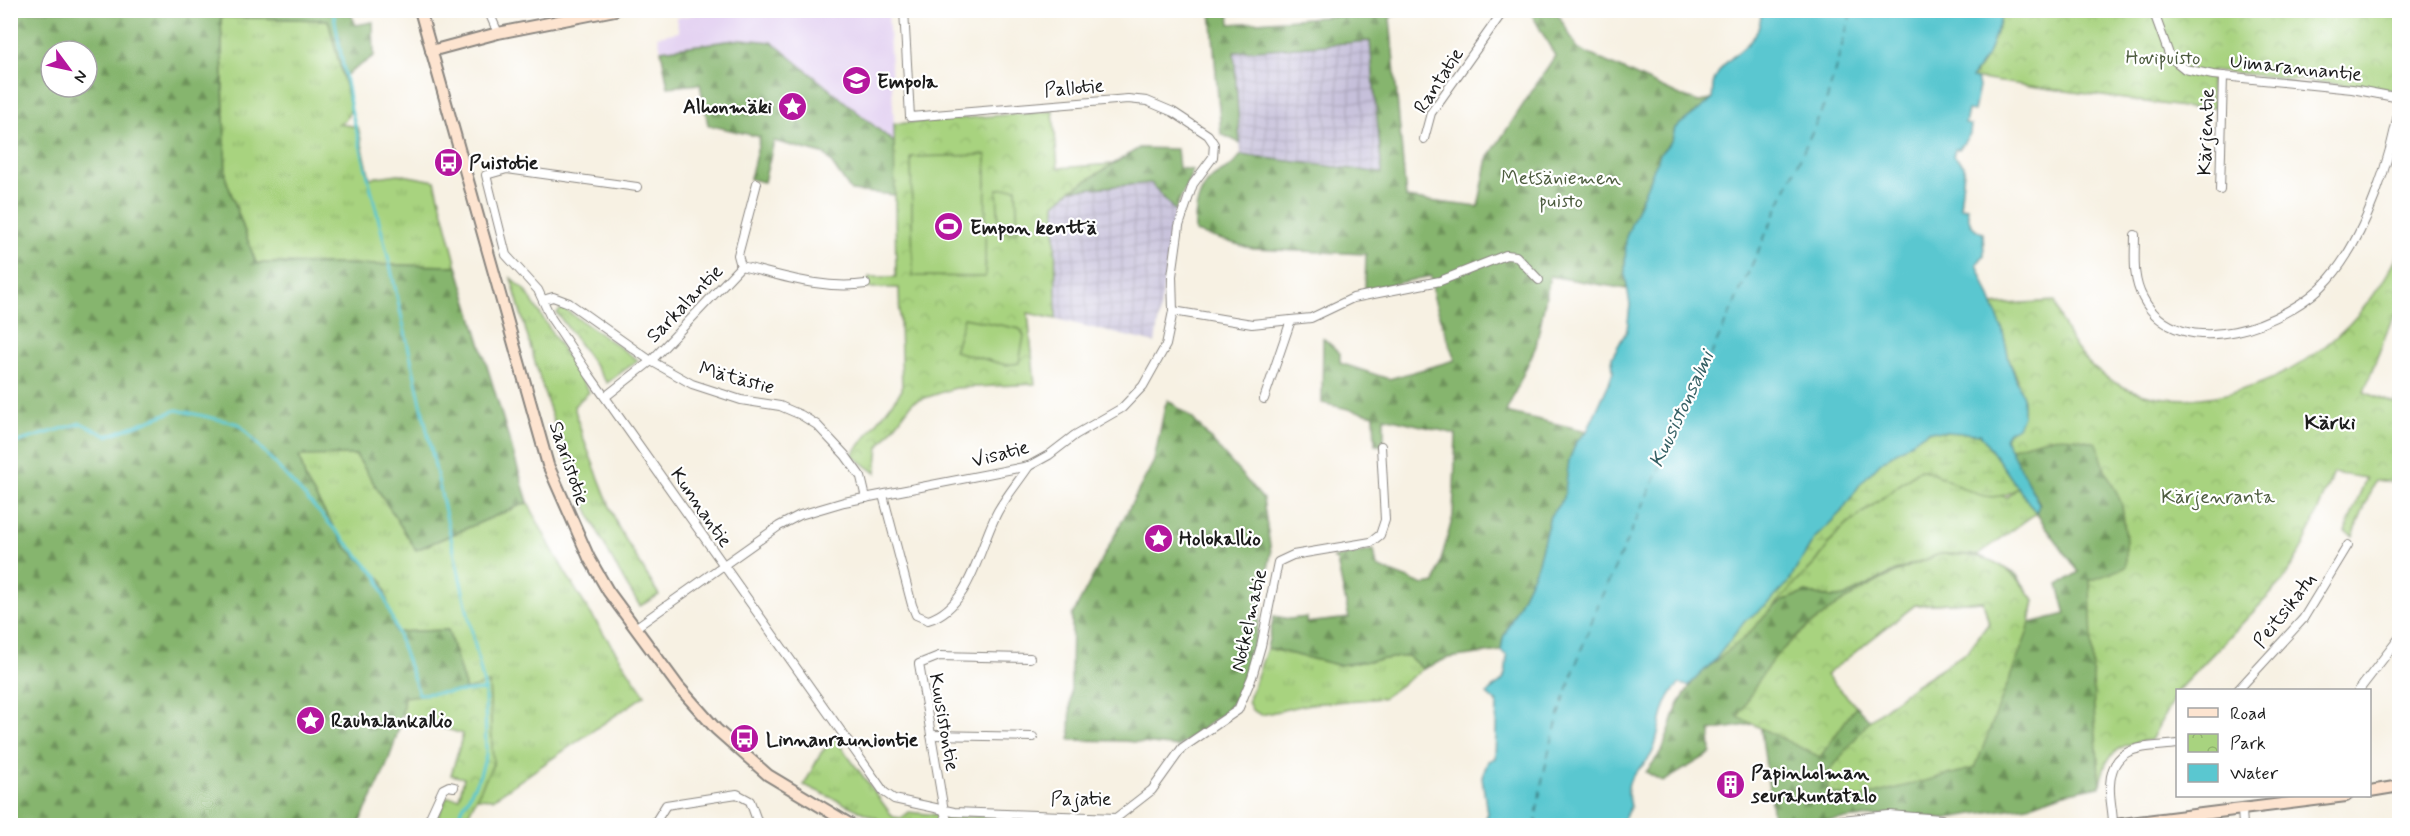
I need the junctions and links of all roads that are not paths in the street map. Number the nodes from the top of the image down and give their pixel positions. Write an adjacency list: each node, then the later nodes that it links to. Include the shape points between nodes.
1 (420, 10): 8 (main road, Saaristotie)
2 (488, 10): 7 (street)
3 (615, 10): 7 (main road)
4 (904, 10): 12 (street, Pallotie, via 910,117 1128,99 1147,101 1191,122 1208,135 1214,144)
5 (1504, 10): 11 (street, Rantatie, via 1431,113)
6 (2153, 10): 9 (street, Uimarannantie, via 2168,51 2178,65 2193,72)
7 (498, 33): 8 (main road)
8 (431, 51): 32 (main road, Saaristotie, via 548,465 589,558)
9 (2223, 76): 10 (street, Uimarannantie, via 2352,89); 15 (street, Kärjentie)
10 (2400, 100): 16 (street, via 2395,132 2379,183 2345,254 2318,290 2279,316 2215,334 2192,333 2164,321 2149,307 2138,286)
11 (1424, 139)
12 (1213, 157): 21 (street, Visatie, via 1193,184 1179,226 1171,295)
13 (757, 183): 17 (street, via 738,255)
14 (637, 187): 20 (street, Kunnantie, via 507,169 486,176 506,255)
15 (2220, 190)
16 (2135, 235)
17 (741, 266): 19 (street, Sarkalantie, via 815,284); 23 (street, Sarkalantie)
18 (1539, 280): 22 (street, via 1516,256 1506,255 1440,281 1353,298 1311,318)
19 (866, 284)
20 (543, 300): 23 (street, Mätästie, via 553,297 569,303); 24 (street, Kunnantie)
21 (1173, 311): 22 (street, via 1252,324); 27 (street, Visatie, via 1160,359 1133,399)
22 (1291, 320): 25 (street)
23 (651, 361): 24 (street, Sarkalantie); 29 (street, Mätästie, via 716,393 780,406 809,420 845,455 861,477)
24 (605, 397): 31 (street, Kunnantie)
25 (1264, 399)
26 (1381, 446): 37 (street, Notkelmatie, via 1384,528 1371,542 1293,555 1278,562 1261,646)
27 (1029, 465): 28 (street, Visatie); 28 (street, via 998,510 952,607 928,620 916,615 912,606)
28 (883, 495): 29 (street, Visatie)
29 (866, 498): 31 (street, Visatie, via 800,515)
30 (2349, 545): 35 (street, Peitsikatu, via 2303,619)
31 (723, 565): 32 (street, Visatie); 46 (street, Kunnantie, via 884,792 894,799)
32 (635, 628): 51 (main road, Saaristotie, via 678,686 733,746 768,775)
33 (2400, 637): 36 (street)
34 (1030, 658): 38 (street, Kuusistontie, via 939,657 919,664)
35 (2239, 689)
36 (2360, 689)
37 (1243, 701): 46 (street, Pajatie, via 1238,711 1182,748 1152,790 1116,818)
38 (931, 735): 39 (street); 46 (street, Kuusistontie)
39 (1033, 737)
40 (2176, 744): 54 (street, via 2136,748 2123,753 2115,762)
41 (2400, 786): 43 (main road)
42 (453, 787): 48 (street, via 443,789)
43 (2371, 791)
44 (2331, 797): 45 (main road)
45 (2242, 809): 54 (main road); 55 (street)
46 (944, 811): 52 (street, Kuusistontie)
47 (1943, 822): 53 (street, via 1889,815)
48 (426, 825)
49 (653, 825): 50 (street, via 666,805 737,794 750,801)
50 (759, 825)
51 (853, 825)
52 (949, 825)
53 (1785, 825)
54 (2109, 825)
55 (2243, 825)

